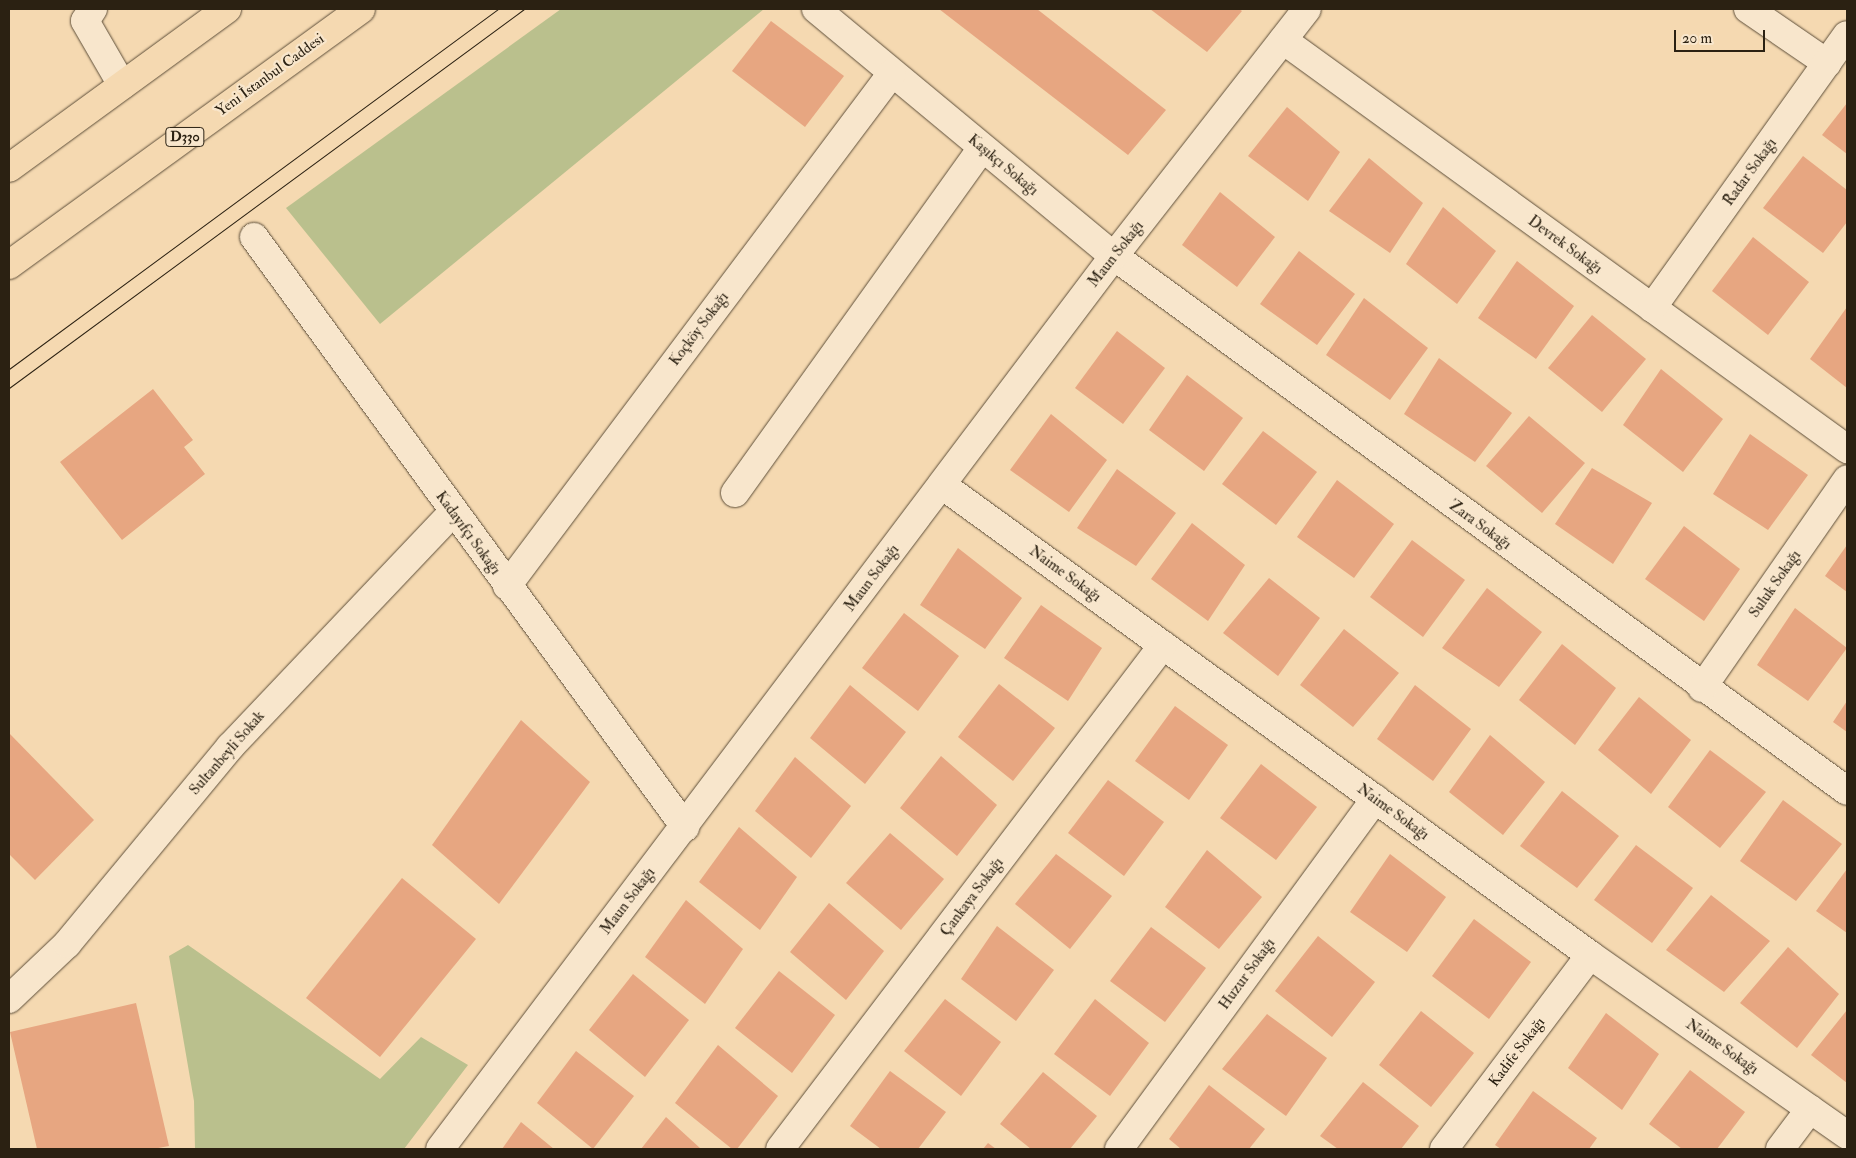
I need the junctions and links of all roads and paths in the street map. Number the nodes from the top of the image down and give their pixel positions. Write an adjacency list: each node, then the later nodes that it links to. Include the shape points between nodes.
1 (93, 9): 11 (street, via 85,21)
2 (227, 9): 11 (highway)
3 (361, 9): 16 (highway, Yeni İstanbul Caddesi / D330)
4 (816, 9): 10 (street, Kaşıkçı Sokağı)
5 (1308, 9): 8 (street, Maun Sokağı)
6 (1748, 9): 9 (street)
7 (1847, 35): 9 (street, Radar Sokağı)
8 (1283, 40): 15 (street, Maun Sokağı); 17 (street, Devrek Sokağı)
9 (1827, 63): 17 (street, Radar Sokağı)
10 (892, 73): 12 (street, Kaşıkçı Sokağı); 23 (street, Koçköy Sokağı)
11 (122, 85): 13 (highway)
12 (982, 148): 15 (street, Kaşıkçı Sokağı); 21 (street)
13 (9, 168)
14 (254, 237): 22 (street, Kadayıfçı Sokağı)
15 (1114, 256): 20 (street, Maun Sokağı); 25 (street, Zara Sokağı)
16 (9, 265)
17 (1652, 308): 18 (street, Devrek Sokağı)
18 (1847, 449)
19 (1847, 479): 25 (street, Suluk Sokağı)
20 (942, 485): 24 (street, Naime Sokağı); 28 (street, Maun Sokağı)
21 (735, 493)
22 (453, 512): 23 (street, Kadayıfçı Sokağı); 30 (street, Sultanbeyli Sokak, via 230,747 67,944)
23 (507, 586): 28 (street, Kadayıfçı Sokağı)
24 (1163, 645): 27 (street, Naime Sokağı); 34 (street, Çankaya Sokağı)
25 (1702, 688): 26 (street, Zara Sokağı)
26 (1847, 791)
27 (1376, 799): 29 (street, Naime Sokağı); 35 (street, Huzur Sokağı)
28 (685, 827): 33 (street, Maun Sokağı)
29 (1590, 955): 31 (street, Naime Sokağı); 36 (street, Kadife Sokağı)
30 (9, 999)
31 (1810, 1109): 32 (street, Naime Sokağı); 37 (street)
32 (1847, 1135)
33 (440, 1149)
34 (780, 1149)
35 (1119, 1149)
36 (1444, 1149)
37 (1780, 1149)

